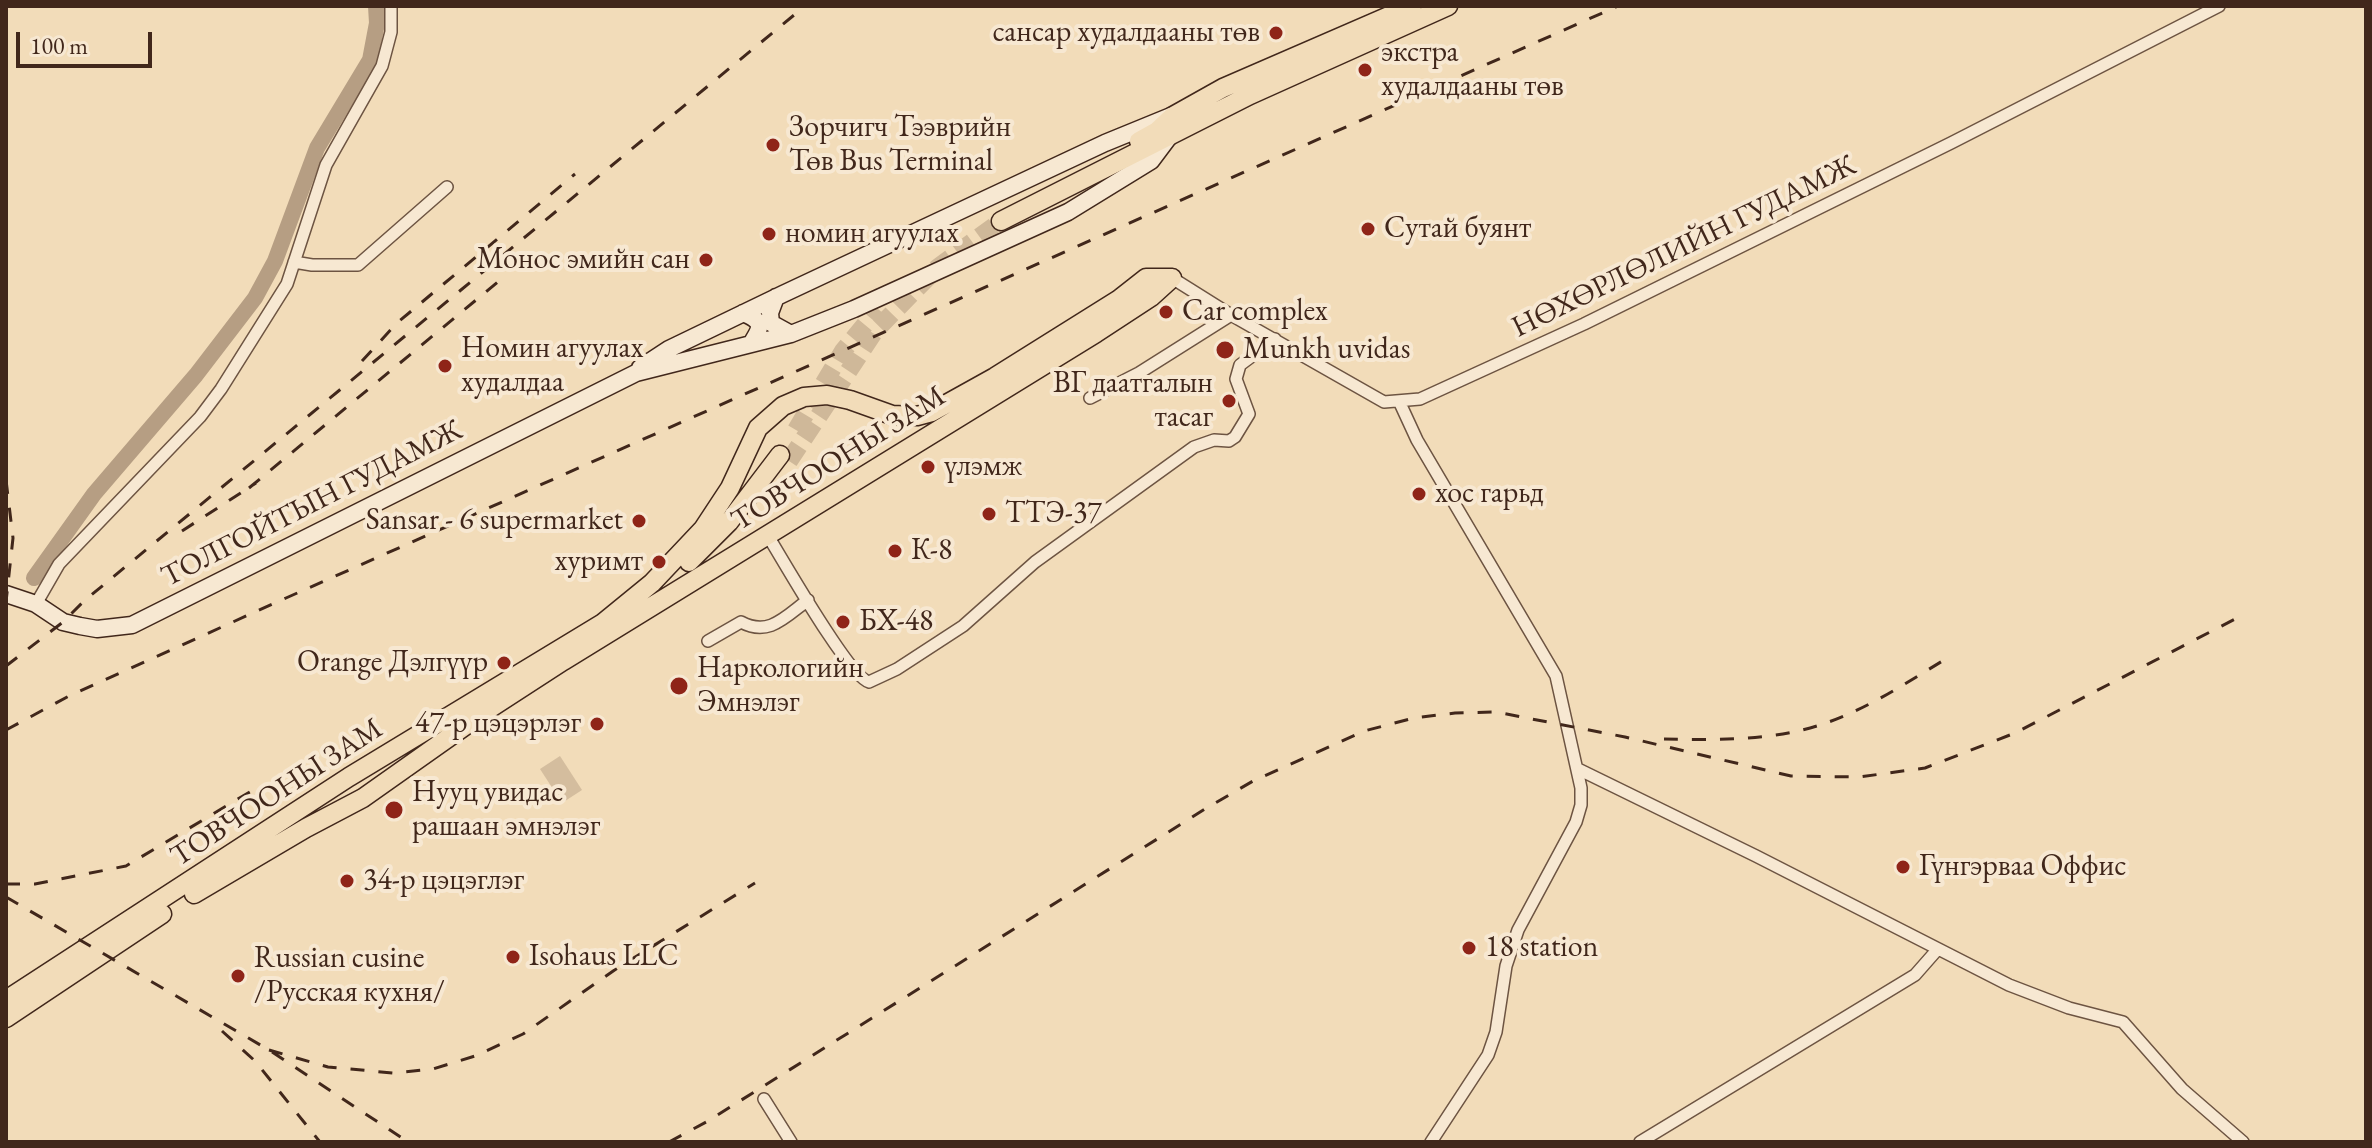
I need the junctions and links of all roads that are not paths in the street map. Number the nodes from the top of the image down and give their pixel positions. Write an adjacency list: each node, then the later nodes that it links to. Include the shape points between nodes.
1 (391, 6): 8 (street, via 382,66 326,165)
2 (1412, 6): 5 (highway, via 1223,88)
3 (1448, 6): 6 (highway)
4 (2219, 6): 18 (street, НӨХӨРЛӨЛИЙН ГУДАМЖ, via 1584,324 1420,399)
5 (1173, 116): 6 (highway, via 1150,136 995,218); 10 (main road, ТОЛГОЙТЫН ГУДАМЖ)
6 (1169, 137): 13 (main road, ТОЛГОЙТЫН ГУДАМЖ, via 1151,161 1068,212)
7 (447, 187): 8 (street, via 358,265)
8 (294, 262): 24 (street, via 287,284 200,417 59,564)
9 (1172, 278): 12 (street); 19 (highway, ТОВЧООНЫ ЗАМ, via 1137,307); 20 (highway, ТОВЧООНЫ ЗАМ, via 1146,278 932,412 892,415 827,395 783,406 758,428 708,523)
10 (776, 297): 11 (main road, ТОЛГОЙТЫН ГУДАМЖ); 13 (main road, via 771,323)
11 (743, 313): 15 (main road, via 759,324); 16 (main road, ТОЛГОЙТЫН ГУДАМЖ, via 649,360)
12 (1231, 315): 14 (street); 17 (street)
13 (791, 334): 15 (main road, ТОЛГОЙТЫН ГУДАМЖ)
14 (1275, 339): 18 (street, via 1384,402); 23 (street, via 1240,365 1236,379 1249,414 1235,437 1194,447 1035,562 963,626 897,669 863,680)
15 (751, 344): 16 (main road, ТОЛГОЙТЫН ГУДАМЖ)
16 (636, 373): 24 (main road, ТОЛГОЙТЫН ГУДАМЖ, via 132,625 80,626 63,622)
17 (1090, 398)
18 (1399, 401): 26 (street, via 1556,676)
19 (768, 536): 21 (highway, ТОВЧООНЫ ЗАМ); 23 (street)
20 (652, 583): 21 (highway, via 679,571 785,458 749,518 684,579); 28 (highway, ТОВЧООНЫ ЗАМ, via 603,623 349,777)
21 (678, 592): 29 (highway, ТОВЧООНЫ ЗАМ, via 489,709 363,798 206,885)
22 (6, 594): 24 (main road, ТОЛГОЙТЫН ГУДАМЖ)
23 (808, 600): 25 (street, via 770,627 755,630 741,622)
24 (36, 604)
25 (708, 641)
26 (1578, 769): 27 (street); 32 (street, via 1581,805 1576,822 1518,930 1488,1055)
27 (1937, 950): 33 (street, via 1915,975); 34 (street, via 2009,985 2123,1022 2182,1089)
28 (6, 1000)
29 (6, 1018)
30 (764, 1099): 31 (street)
31 (791, 1142)
32 (1431, 1142)
33 (1640, 1142)
34 (2243, 1142)

